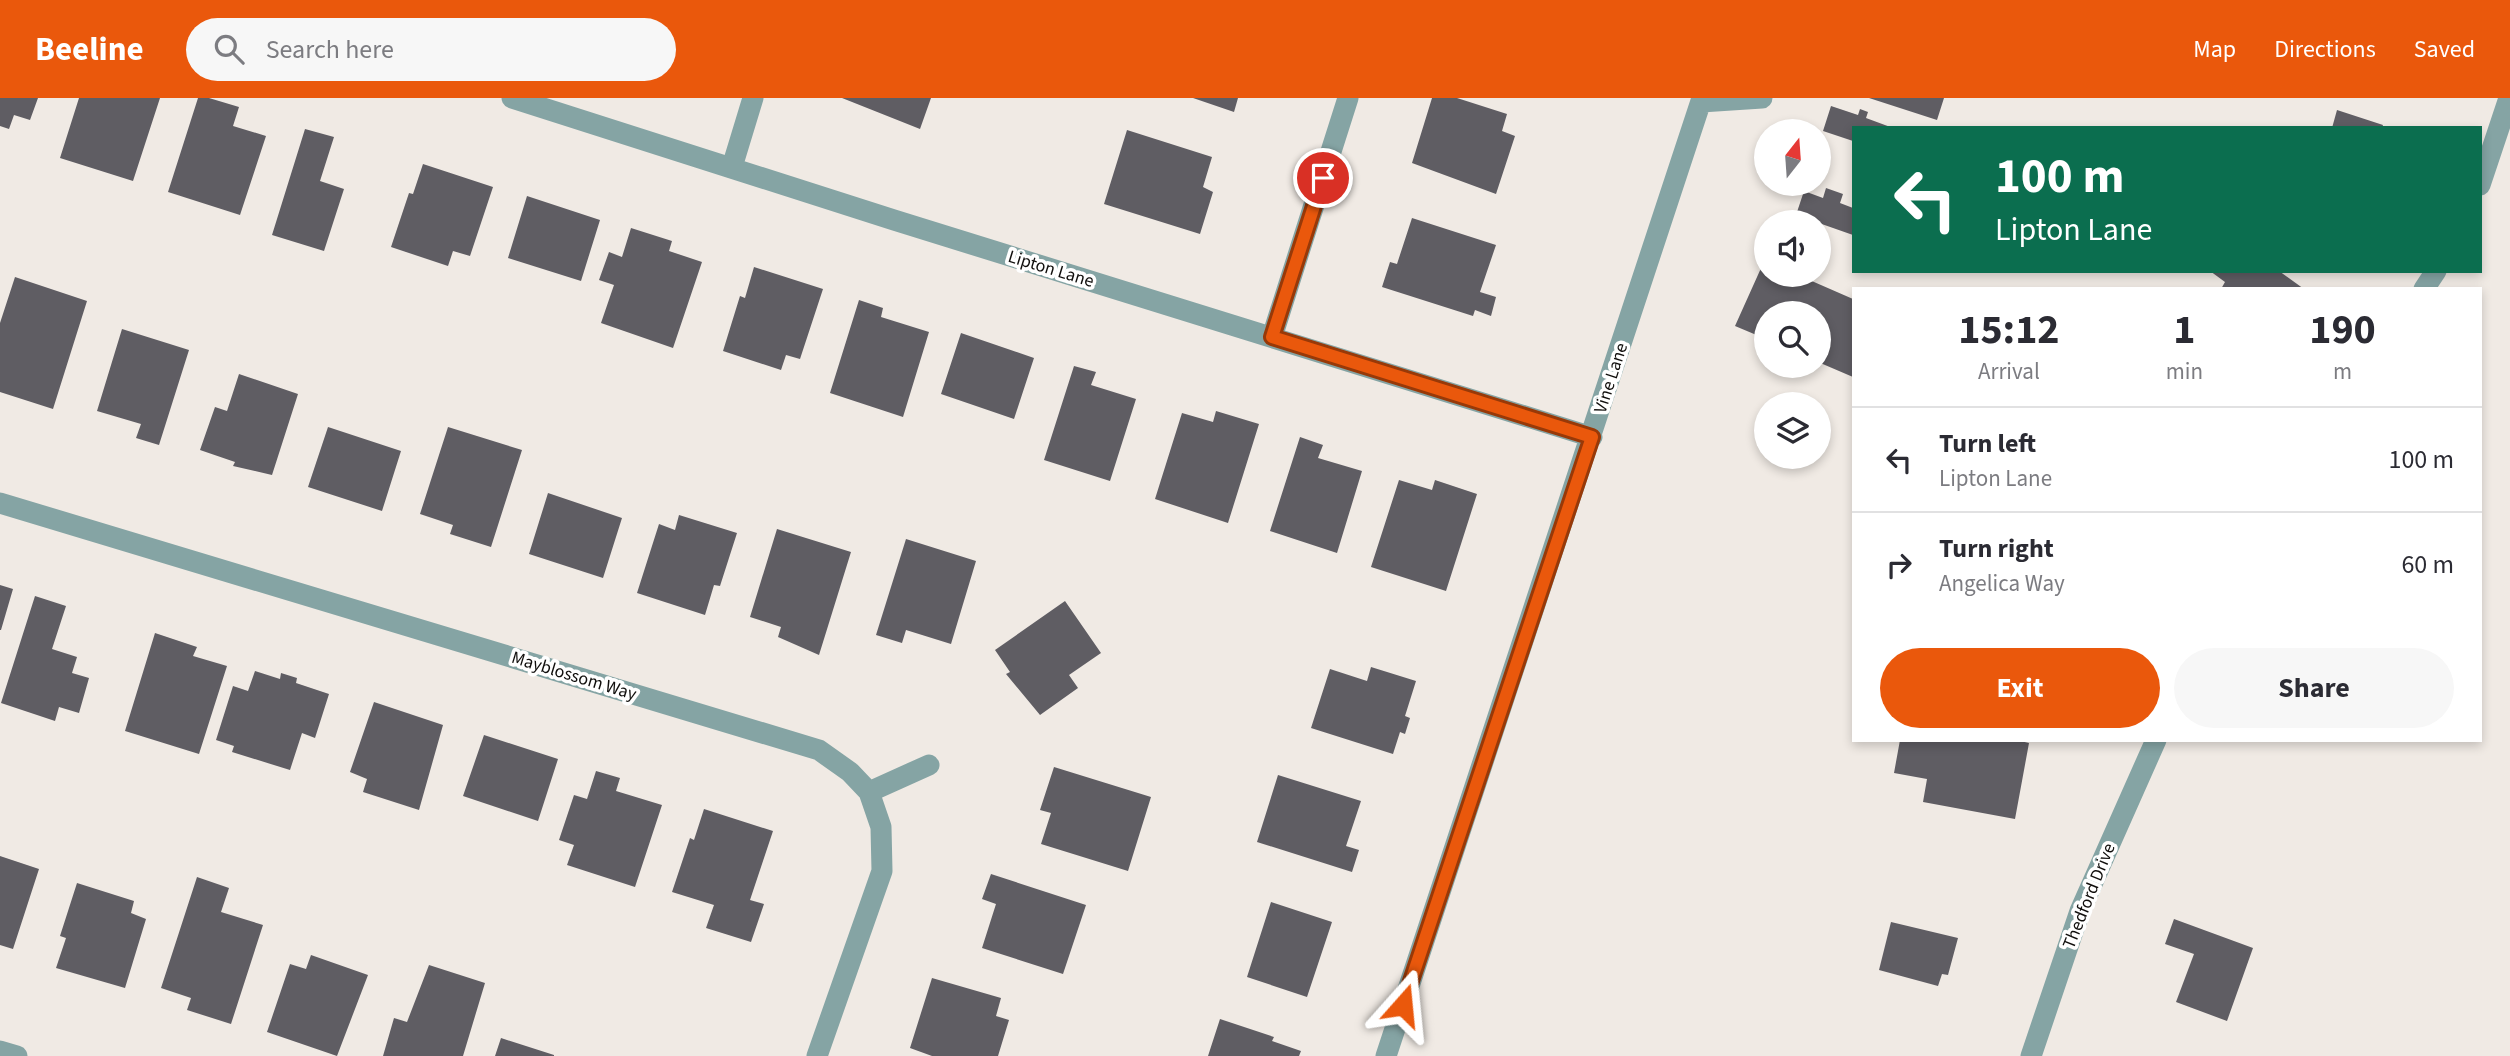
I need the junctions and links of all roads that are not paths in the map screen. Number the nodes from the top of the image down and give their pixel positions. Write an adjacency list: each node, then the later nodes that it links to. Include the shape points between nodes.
1 (512, 98): 7 (street, Lipton Lane)
2 (753, 98): 7 (street)
3 (1348, 98): 9 (street)
4 (1762, 98): 6 (street)
5 (2509, 98): 8 (street)
6 (1701, 100): 10 (street, Vine Lane)
7 (732, 167): 9 (street, Lipton Lane)
8 (2482, 179)
9 (1272, 337): 10 (street, Lipton Lane)
10 (1592, 437): 18 (street, Vine Lane)
11 (0, 503): 14 (street, Mayblossom Way, via 819,750)
12 (2154, 742): 19 (street, Thedford Drive, via 2080,912)
13 (929, 765): 14 (street)
14 (869, 792): 17 (street, Mayblossom Way, via 881,827 881,871)
15 (0, 1051): 16 (street)
16 (17, 1056)
17 (817, 1056)
18 (1386, 1056)
19 (2031, 1056)

